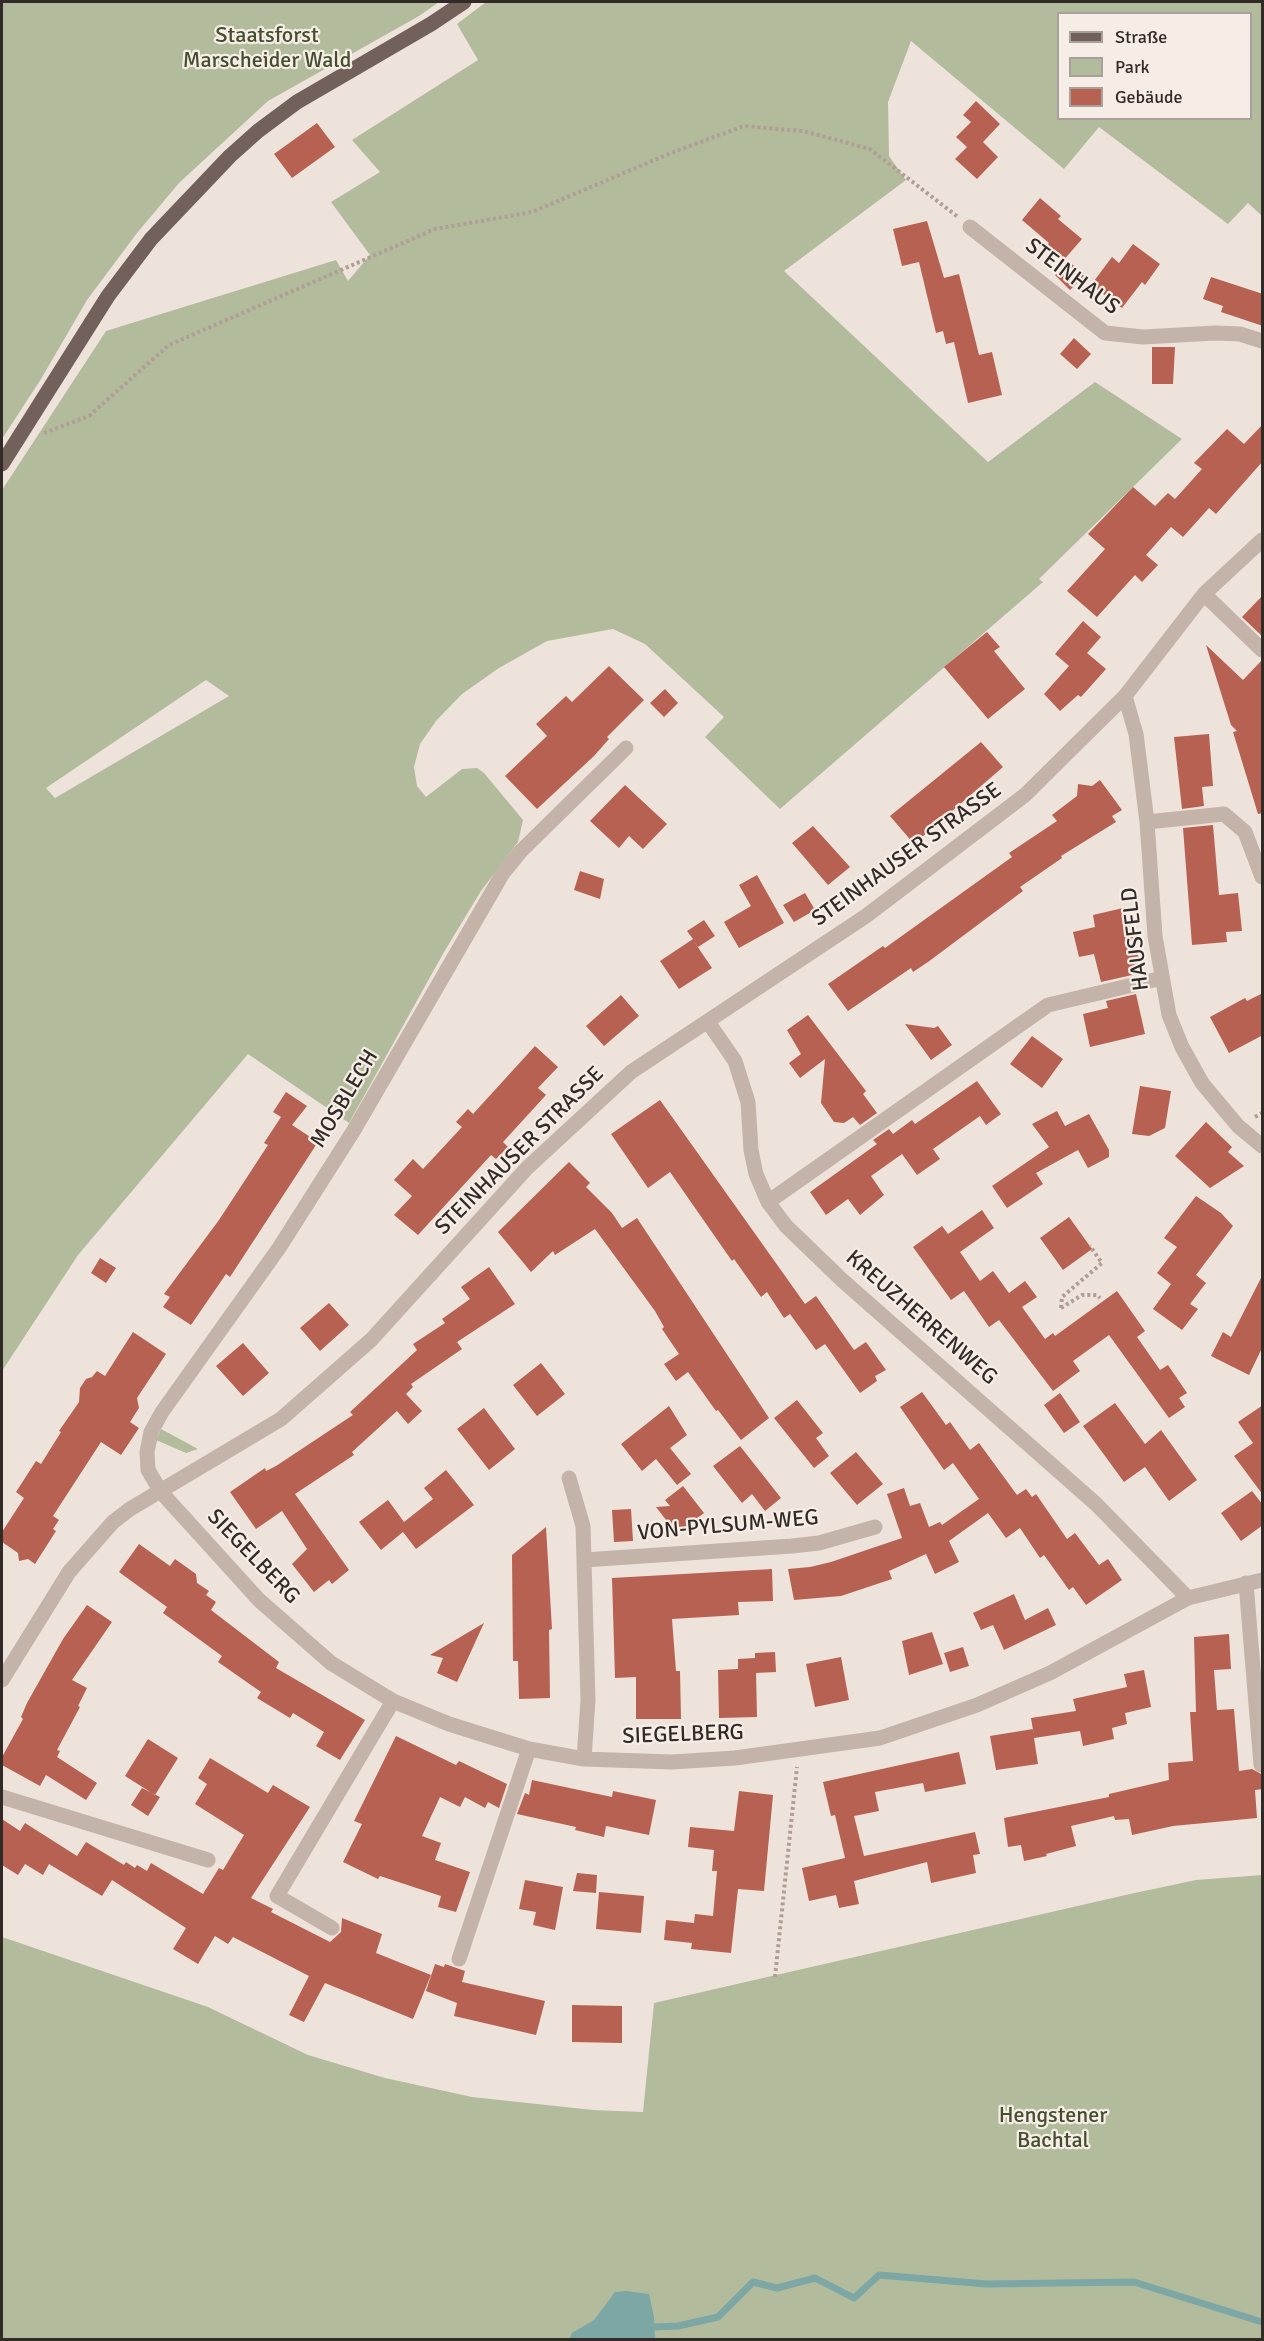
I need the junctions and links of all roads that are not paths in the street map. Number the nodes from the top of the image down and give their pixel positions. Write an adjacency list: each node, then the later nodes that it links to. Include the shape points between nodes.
1 (464, 2): 4 (main road, via 297,102 258,131 151,239 108,296)
2 (970, 227): 3 (street, STEINHAUS, via 1105,333 1143,337 1240,334)
3 (1263, 341)
4 (2, 464)
5 (1263, 540): 6 (street, STEINHAUSER STRASSE)
6 (1204, 594): 7 (street); 8 (street, STEINHAUSER STRASSE)
7 (1263, 650)
8 (1125, 696): 10 (street, HAUSFELD, via 1136,734); 13 (street, STEINHAUSER STRASSE, via 1025,795 866,916)
9 (626, 748): 17 (street, MOSBLECH, via 503,873 329,1169 279,1248 162,1412 151,1432 147,1452 148,1470)
10 (1147, 822): 11 (street, via 1224,814 1245,832); 12 (street, HAUSFELD)
11 (1263, 877)
12 (1162, 978): 14 (street, HAUSFELD, via 1169,1015 1202,1083 1238,1126); 15 (street, via 1048,1005)
13 (708, 1022): 15 (street, KREUZHERRENWEG, via 735,1061 744,1086 751,1150); 17 (street, STEINHAUSER STRASSE, via 631,1072 568,1128 371,1340 288,1413)
14 (1263, 1146)
15 (768, 1202): 22 (street, KREUZHERRENWEG, via 786,1226 843,1280 1096,1504)
16 (569, 1478): 19 (street, via 583,1526)
17 (161, 1492): 23 (street, STEINHAUSER STRASSE, via 122,1515 86,1549 49,1600); 24 (street, SIEGELBERG, via 259,1600 331,1663)
18 (874, 1527): 19 (street, VON-PYLSUM-WEG, via 819,1543)
19 (584, 1560): 26 (street, via 588,1700)
20 (1263, 1580): 21 (street, SIEGELBERG)
21 (1246, 1583): 22 (street, SIEGELBERG); 27 (street)
22 (1188, 1598): 26 (street, SIEGELBERG, via 1050,1674 977,1706 880,1738 799,1751 672,1762)
23 (2, 1680)
24 (393, 1701): 25 (street, SIEGELBERG, via 449,1724); 30 (street, via 277,1896)
25 (529, 1749): 26 (street, SIEGELBERG); 31 (street)
26 (584, 1759)
27 (1261, 1766)
28 (2, 1797): 29 (street)
29 (208, 1860)
30 (332, 1928)
31 (459, 1959)

